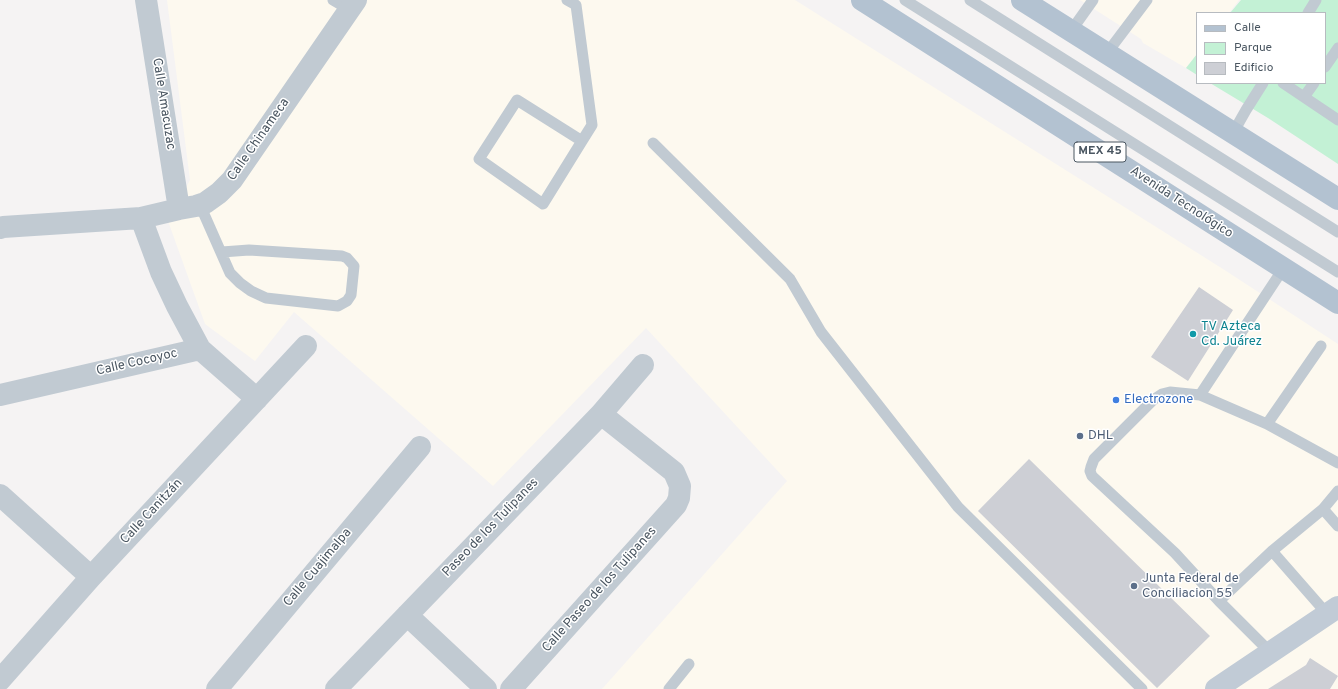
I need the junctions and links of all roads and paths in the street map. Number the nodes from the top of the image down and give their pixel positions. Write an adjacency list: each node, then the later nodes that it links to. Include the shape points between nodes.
1 (146, 0): 25 (street, Calle Amacuzac)
2 (862, 0): 30 (main road, Avenida Tecnológico / MEX 45)
3 (906, 0): 31 (lane)
4 (970, 0): 28 (lane)
5 (1022, 0): 12 (main road)
6 (1093, 0): 12 (lane)
7 (1147, 0): 14 (lane)
8 (1316, 0): 11 (lane)
9 (574, 2): 22 (lane, via 592,125)
10 (346, 3): 25 (street, Calle Chinameca, via 232,180 219,193)
11 (1309, 12)
12 (1071, 31): 14 (main road)
13 (1338, 48): 15 (lane)
14 (1107, 53): 21 (main road)
15 (1326, 66)
16 (1262, 84): 21 (lane)
17 (1284, 84): 19 (lane)
18 (1313, 84): 19 (lane)
19 (1304, 97): 20 (lane)
20 (1338, 120)
21 (1233, 133): 24 (main road)
22 (582, 141): 22 (lane, via 543,204 479,160 517,100)
23 (653, 143): 61 (lane, via 790,279 821,332 958,507)
24 (1338, 199)
25 (190, 207): 26 (street, Calle Chinameca); 29 (lane)
26 (140, 218): 27 (street, Calle Chinameca); 35 (street, via 164,279)
27 (1, 223)
28 (1338, 232)
29 (222, 252): 29 (lane, via 230,273 252,291 266,298 338,306 351,295 354,266 342,256 249,250)
30 (1283, 269): 32 (main road, Avenida Tecnológico / MEX 45); 38 (lane)
31 (1338, 272)
32 (1338, 303)
33 (306, 346): 39 (street, Calle Canitzán)
34 (1321, 346): 41 (lane)
35 (200, 349): 37 (street, Calle Cocoyoc); 39 (street)
36 (643, 365): 40 (street, Paseo de los Tulipanes)
37 (0, 395)
38 (1200, 395): 41 (lane); 50 (lane, via 1170,392 1153,400 1094,459 1090,471 1092,476 1175,553)
39 (258, 399): 49 (street, Calle Canitzán)
40 (601, 414): 52 (street, Paseo de los Tulipanes); 59 (street, Calle Paseo de los Tulipanes, via 674,472 680,486 679,498 676,505)
41 (1267, 424): 43 (lane)
42 (420, 447): 56 (street, Calle Cuajimalpa)
43 (1338, 463)
44 (1338, 491): 46 (lane)
45 (0, 495): 49 (street)
46 (1322, 508): 47 (lane); 48 (lane)
47 (1338, 526)
48 (1272, 551): 50 (lane); 51 (lane)
49 (91, 577): 55 (street, Calle Canitzán)
50 (1219, 601): 53 (lane)
51 (1333, 611): 53 (street)
52 (407, 615): 57 (street, Paseo de los Tulipanes); 58 (street)
53 (1271, 653): 62 (street)
54 (690, 664): 60 (lane)
55 (0, 680)
56 (217, 689)
57 (336, 689)
58 (486, 689)
59 (511, 689)
60 (669, 689)
61 (1142, 689)
62 (1216, 689)

